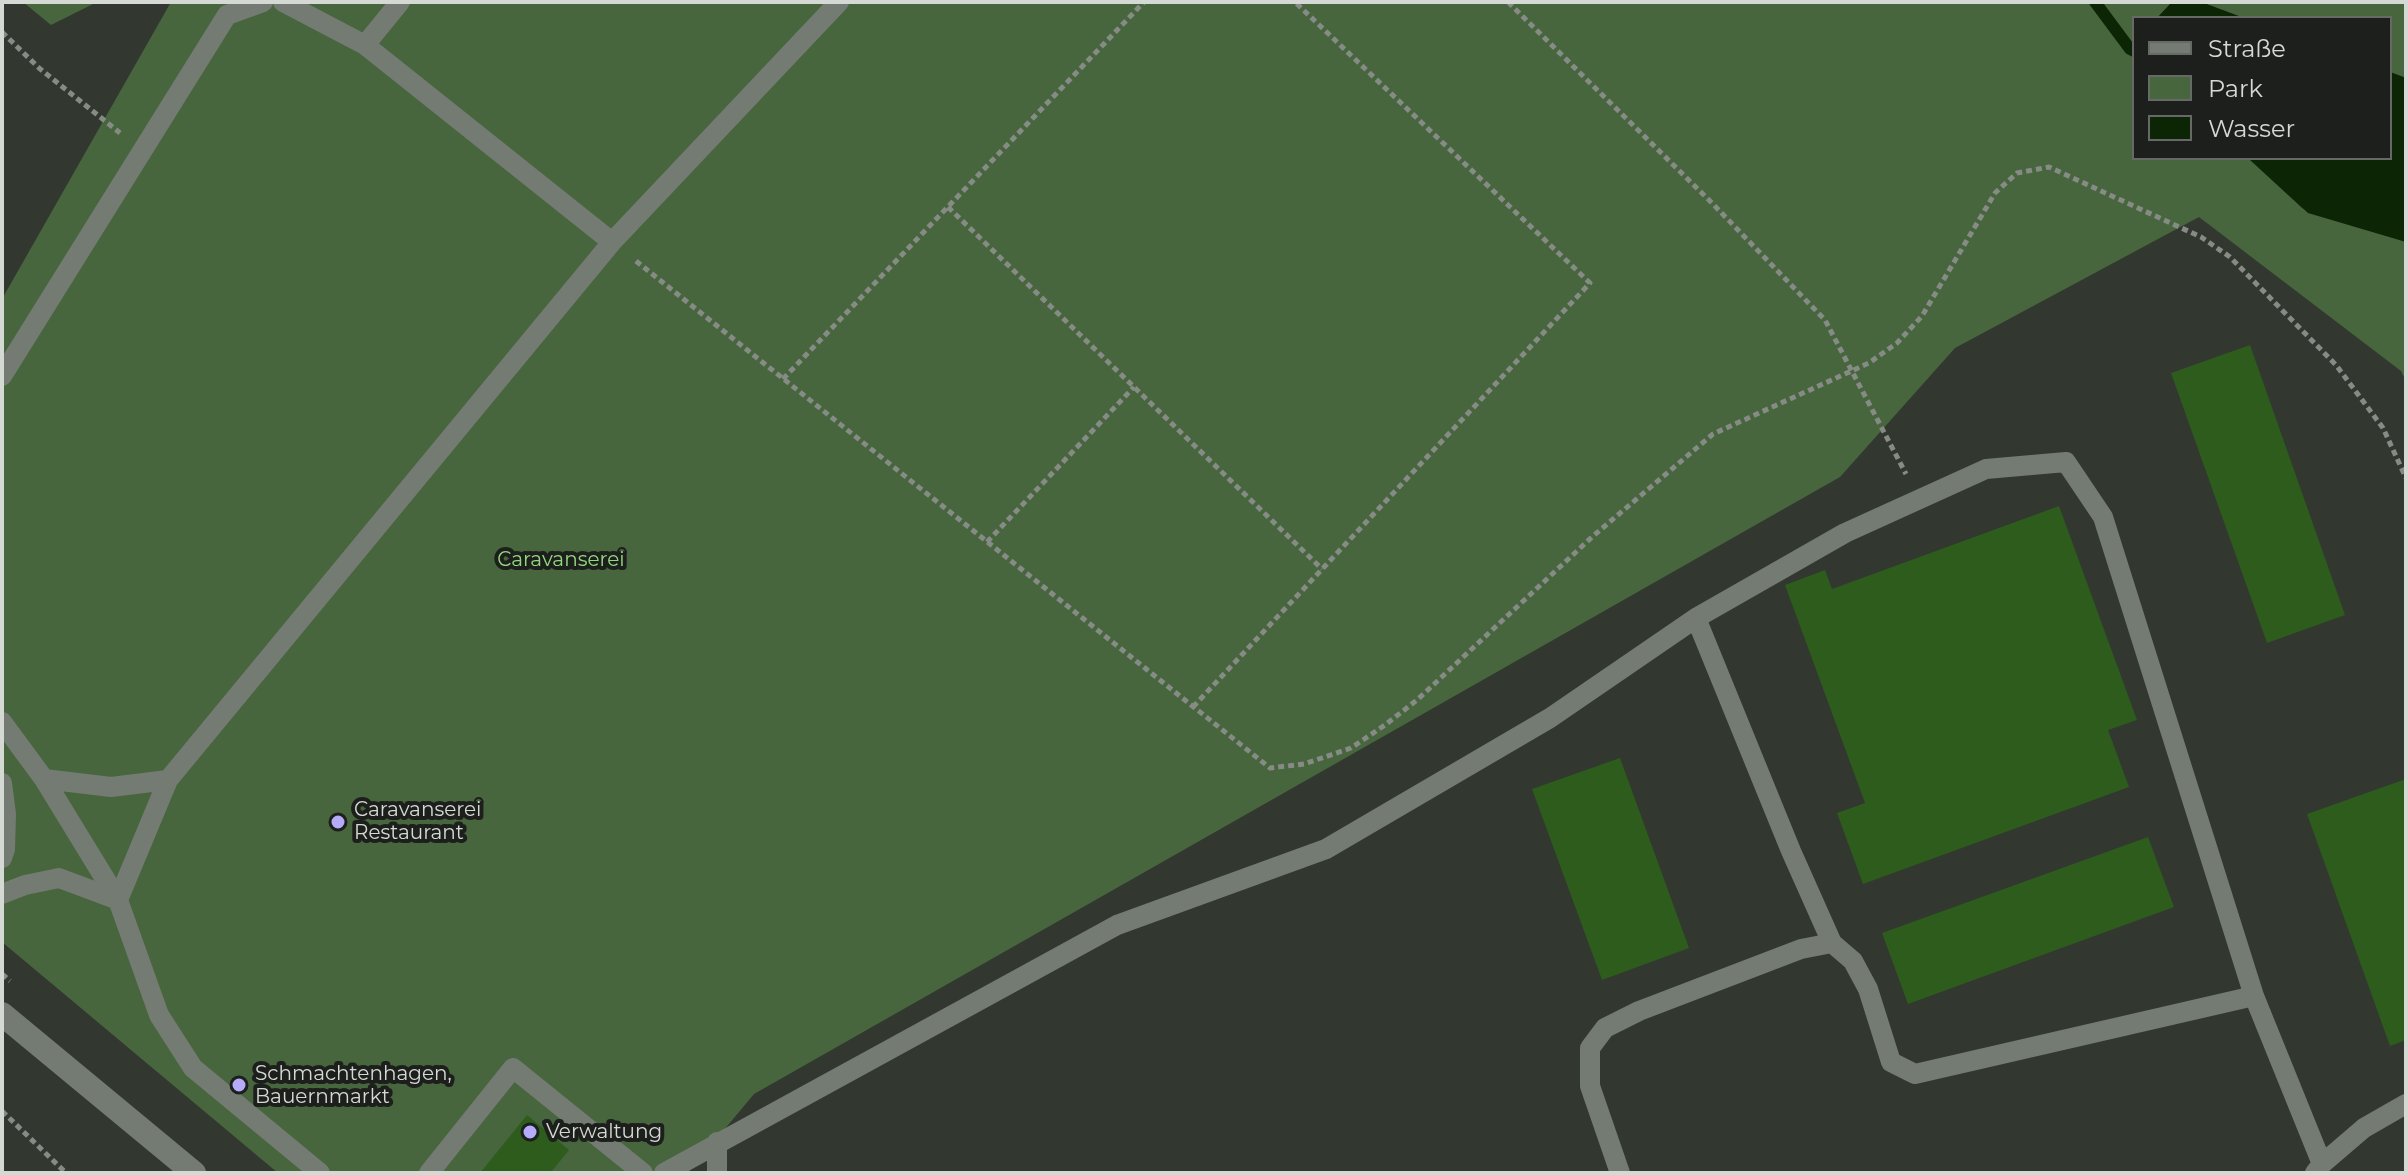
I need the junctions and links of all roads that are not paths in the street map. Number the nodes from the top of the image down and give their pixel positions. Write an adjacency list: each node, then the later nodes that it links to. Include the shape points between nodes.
1 (263, 2): 7 (lane, via 227,15)
2 (283, 2): 5 (lane)
3 (400, 2): 5 (lane)
4 (839, 2): 6 (lane)
5 (365, 45): 6 (lane)
6 (612, 242): 11 (lane)
7 (2, 376)
8 (1696, 618): 16 (lane); 17 (lane, via 1845,533 1986,469 2066,462 2103,517); 20 (lane, via 1550,718 1326,849 1117,925)
9 (2, 722): 10 (lane)
10 (44, 779): 11 (lane, via 111,787); 15 (lane)
11 (168, 780): 15 (lane)
12 (2, 783): 13 (lane)
13 (2, 858)
14 (2, 894): 15 (lane, via 59,878)
15 (118, 900): 23 (lane, via 159,1015 193,1068)
16 (1832, 943): 17 (lane, via 1853,961 1868,989 1891,1062 1915,1074); 28 (lane, via 1801,949 1605,1028 1590,1048 1590,1086)
17 (2254, 996): 21 (lane)
18 (2, 1014): 22 (main road)
19 (2406, 1104): 21 (lane, via 2364,1128)
20 (717, 1142): 26 (lane); 27 (lane)
21 (2318, 1168)
22 (194, 1173)
23 (320, 1173)
24 (429, 1173): 25 (lane, via 513,1068)
25 (643, 1173)
26 (664, 1173)
27 (717, 1173)
28 (1620, 1173)

